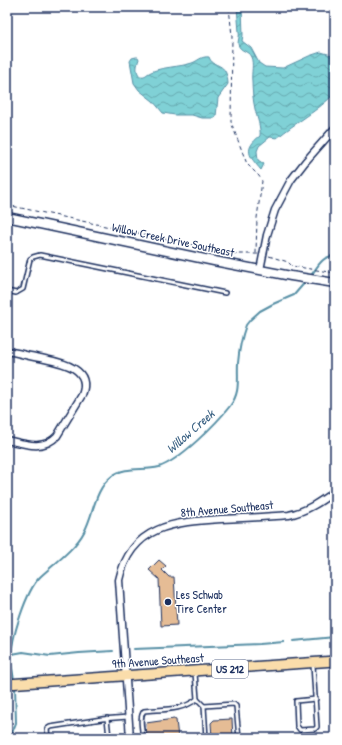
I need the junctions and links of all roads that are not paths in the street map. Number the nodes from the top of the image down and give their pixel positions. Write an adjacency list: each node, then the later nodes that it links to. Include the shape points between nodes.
1 (335, 128): 3 (street, via 291,180 275,210)
2 (7, 217): 3 (main road, Willow Creek Drive Southeast)
3 (260, 270): 4 (main road, Willow Creek Drive Southeast)
4 (335, 283)
5 (7, 291): 6 (lane, via 16,293 23,289 30,259 40,255)
6 (225, 293)
7 (7, 351): 8 (street, via 67,364 81,376 84,388 52,442 37,446)
8 (7, 440)
9 (335, 491): 13 (street, 8th Avenue Southeast, via 300,513 191,521 166,526 151,532 138,542 121,571 119,590)
10 (335, 661): 11 (main road, 9th Avenue Southeast / US 212)
11 (313, 663): 12 (main road, 9th Avenue Southeast / US 212); 16 (lane)
12 (195, 671): 13 (main road, 9th Avenue Southeast / US 212); 15 (lane)
13 (125, 676): 14 (main road, 9th Avenue Southeast / US 212); 18 (street, 8th Avenue Southeast)
14 (7, 684)
15 (196, 699): 17 (lane); 23 (lane, via 182,708 144,710 141,718)
16 (316, 699): 16 (lane, via 317,727 300,730 296,701)
17 (204, 706): 24 (lane); 25 (lane, via 234,704)
18 (128, 717): 19 (lane); 22 (street, 8th Avenue Southeast)
19 (107, 718): 20 (lane, via 47,728); 21 (lane)
20 (48, 738)
21 (109, 738)
22 (130, 738)
23 (143, 738)
24 (206, 738)
25 (239, 738)

